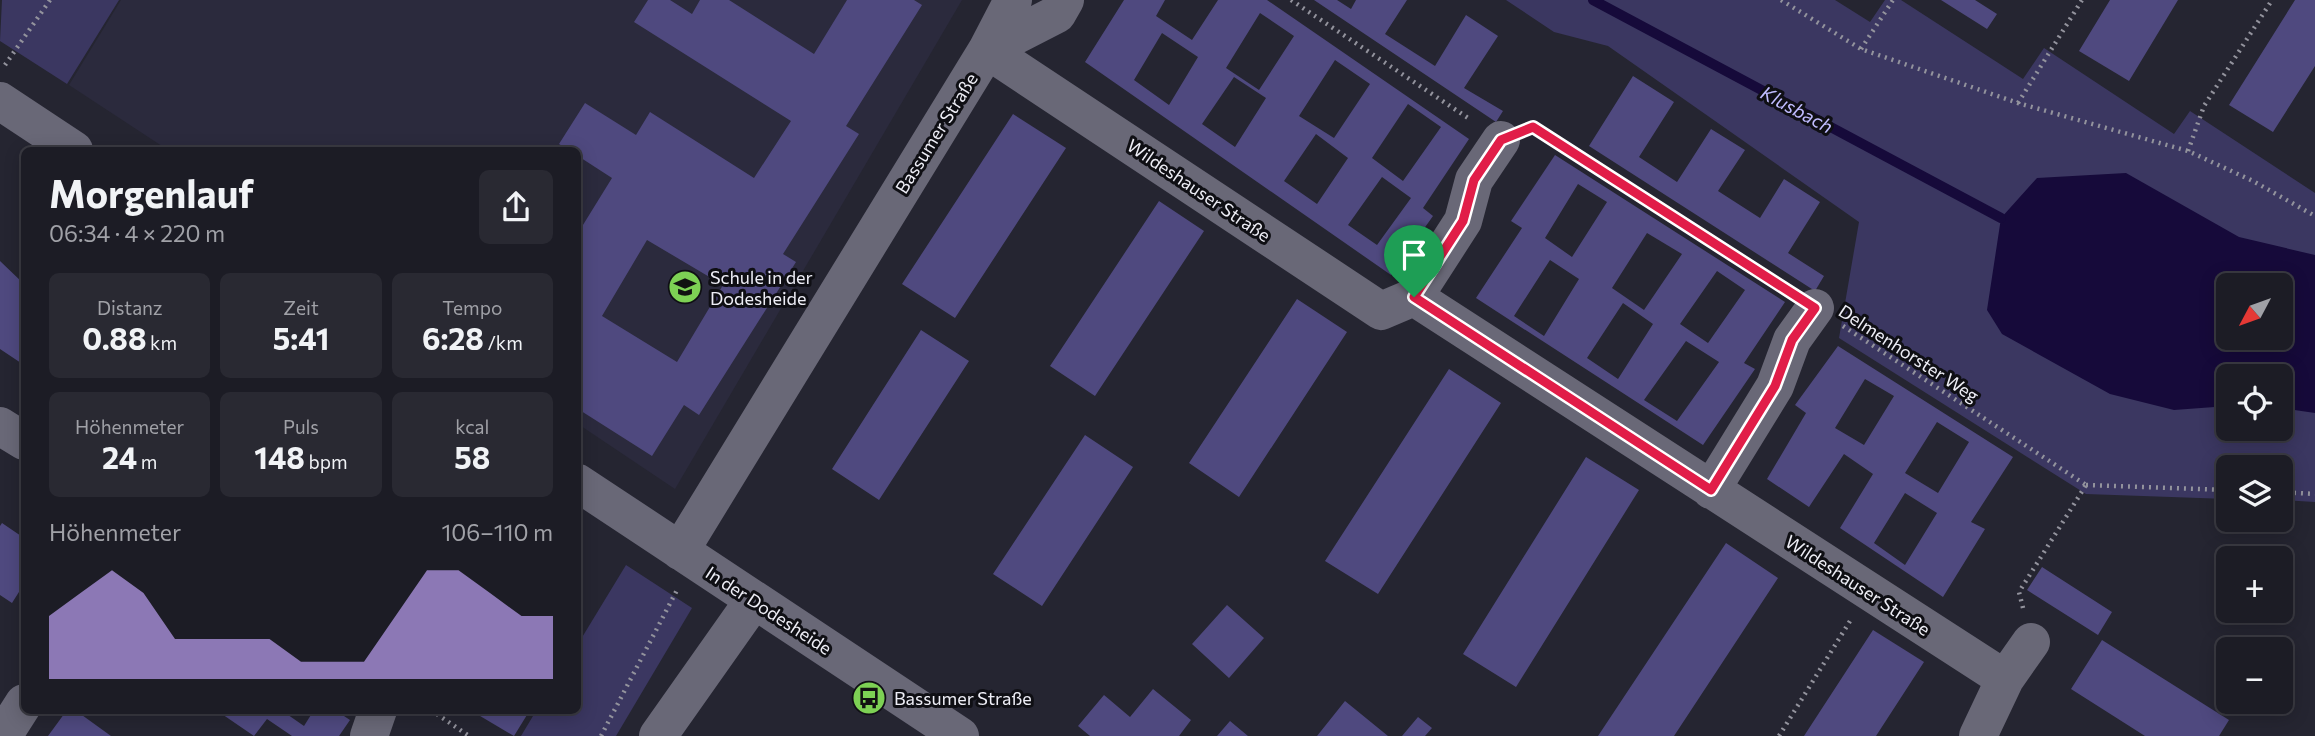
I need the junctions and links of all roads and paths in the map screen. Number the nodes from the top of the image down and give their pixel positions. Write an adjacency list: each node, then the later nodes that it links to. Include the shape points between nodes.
1 (50, 0): 11 (path)
2 (1013, 0): 10 (street, Bassumer Straße)
3 (1065, 0): 10 (street, via 1056,14)
4 (1291, 0): 14 (path)
5 (1781, 0): 9 (path)
6 (1893, 0): 9 (path)
7 (2082, 0): 13 (path)
8 (2272, 0): 16 (path, via 2204,106)
9 (1861, 49): 13 (path)
10 (987, 50): 18 (street, Wildeshauser Straße, via 1381,311); 28 (street, Bassumer Straße)
11 (0, 72)
12 (0, 101): 15 (street)
13 (2018, 103): 16 (path)
14 (1501, 140): 18 (street, via 1474,180 1463,221); 19 (path, Delmenhorster Weg, via 1533,127)
15 (69, 147)
16 (2188, 152): 17 (path)
17 (2315, 216)
18 (1414, 297): 24 (street, Wildeshauser Straße)
19 (1815, 308): 23 (path, Delmenhorster Weg); 24 (street, via 1792,340 1775,386)
20 (0, 426): 21 (street)
21 (21, 439)
22 (581, 485): 28 (street, In der Dodesheide)
23 (2086, 485): 25 (path); 31 (path, via 2019,592)
24 (1711, 490): 29 (street, Wildeshauser Straße)
25 (2216, 490)
26 (2293, 493): 27 (path)
27 (2315, 494)
28 (680, 551): 30 (street, In der Dodesheide); 39 (path, via 678,587)
29 (1868, 592): 32 (street, Wildeshauser Straße); 42 (path)
30 (754, 600): 40 (street); 41 (street, In der Dodesheide)
31 (2032, 642): 32 (street)
32 (2005, 679): 43 (street)
33 (21, 708): 36 (street)
34 (377, 714): 37 (street)
35 (437, 714): 38 (path)
36 (3, 736)
37 (369, 736)
38 (469, 736)
39 (601, 736)
40 (658, 736)
41 (960, 736)
42 (1779, 736)
43 (1978, 736)

